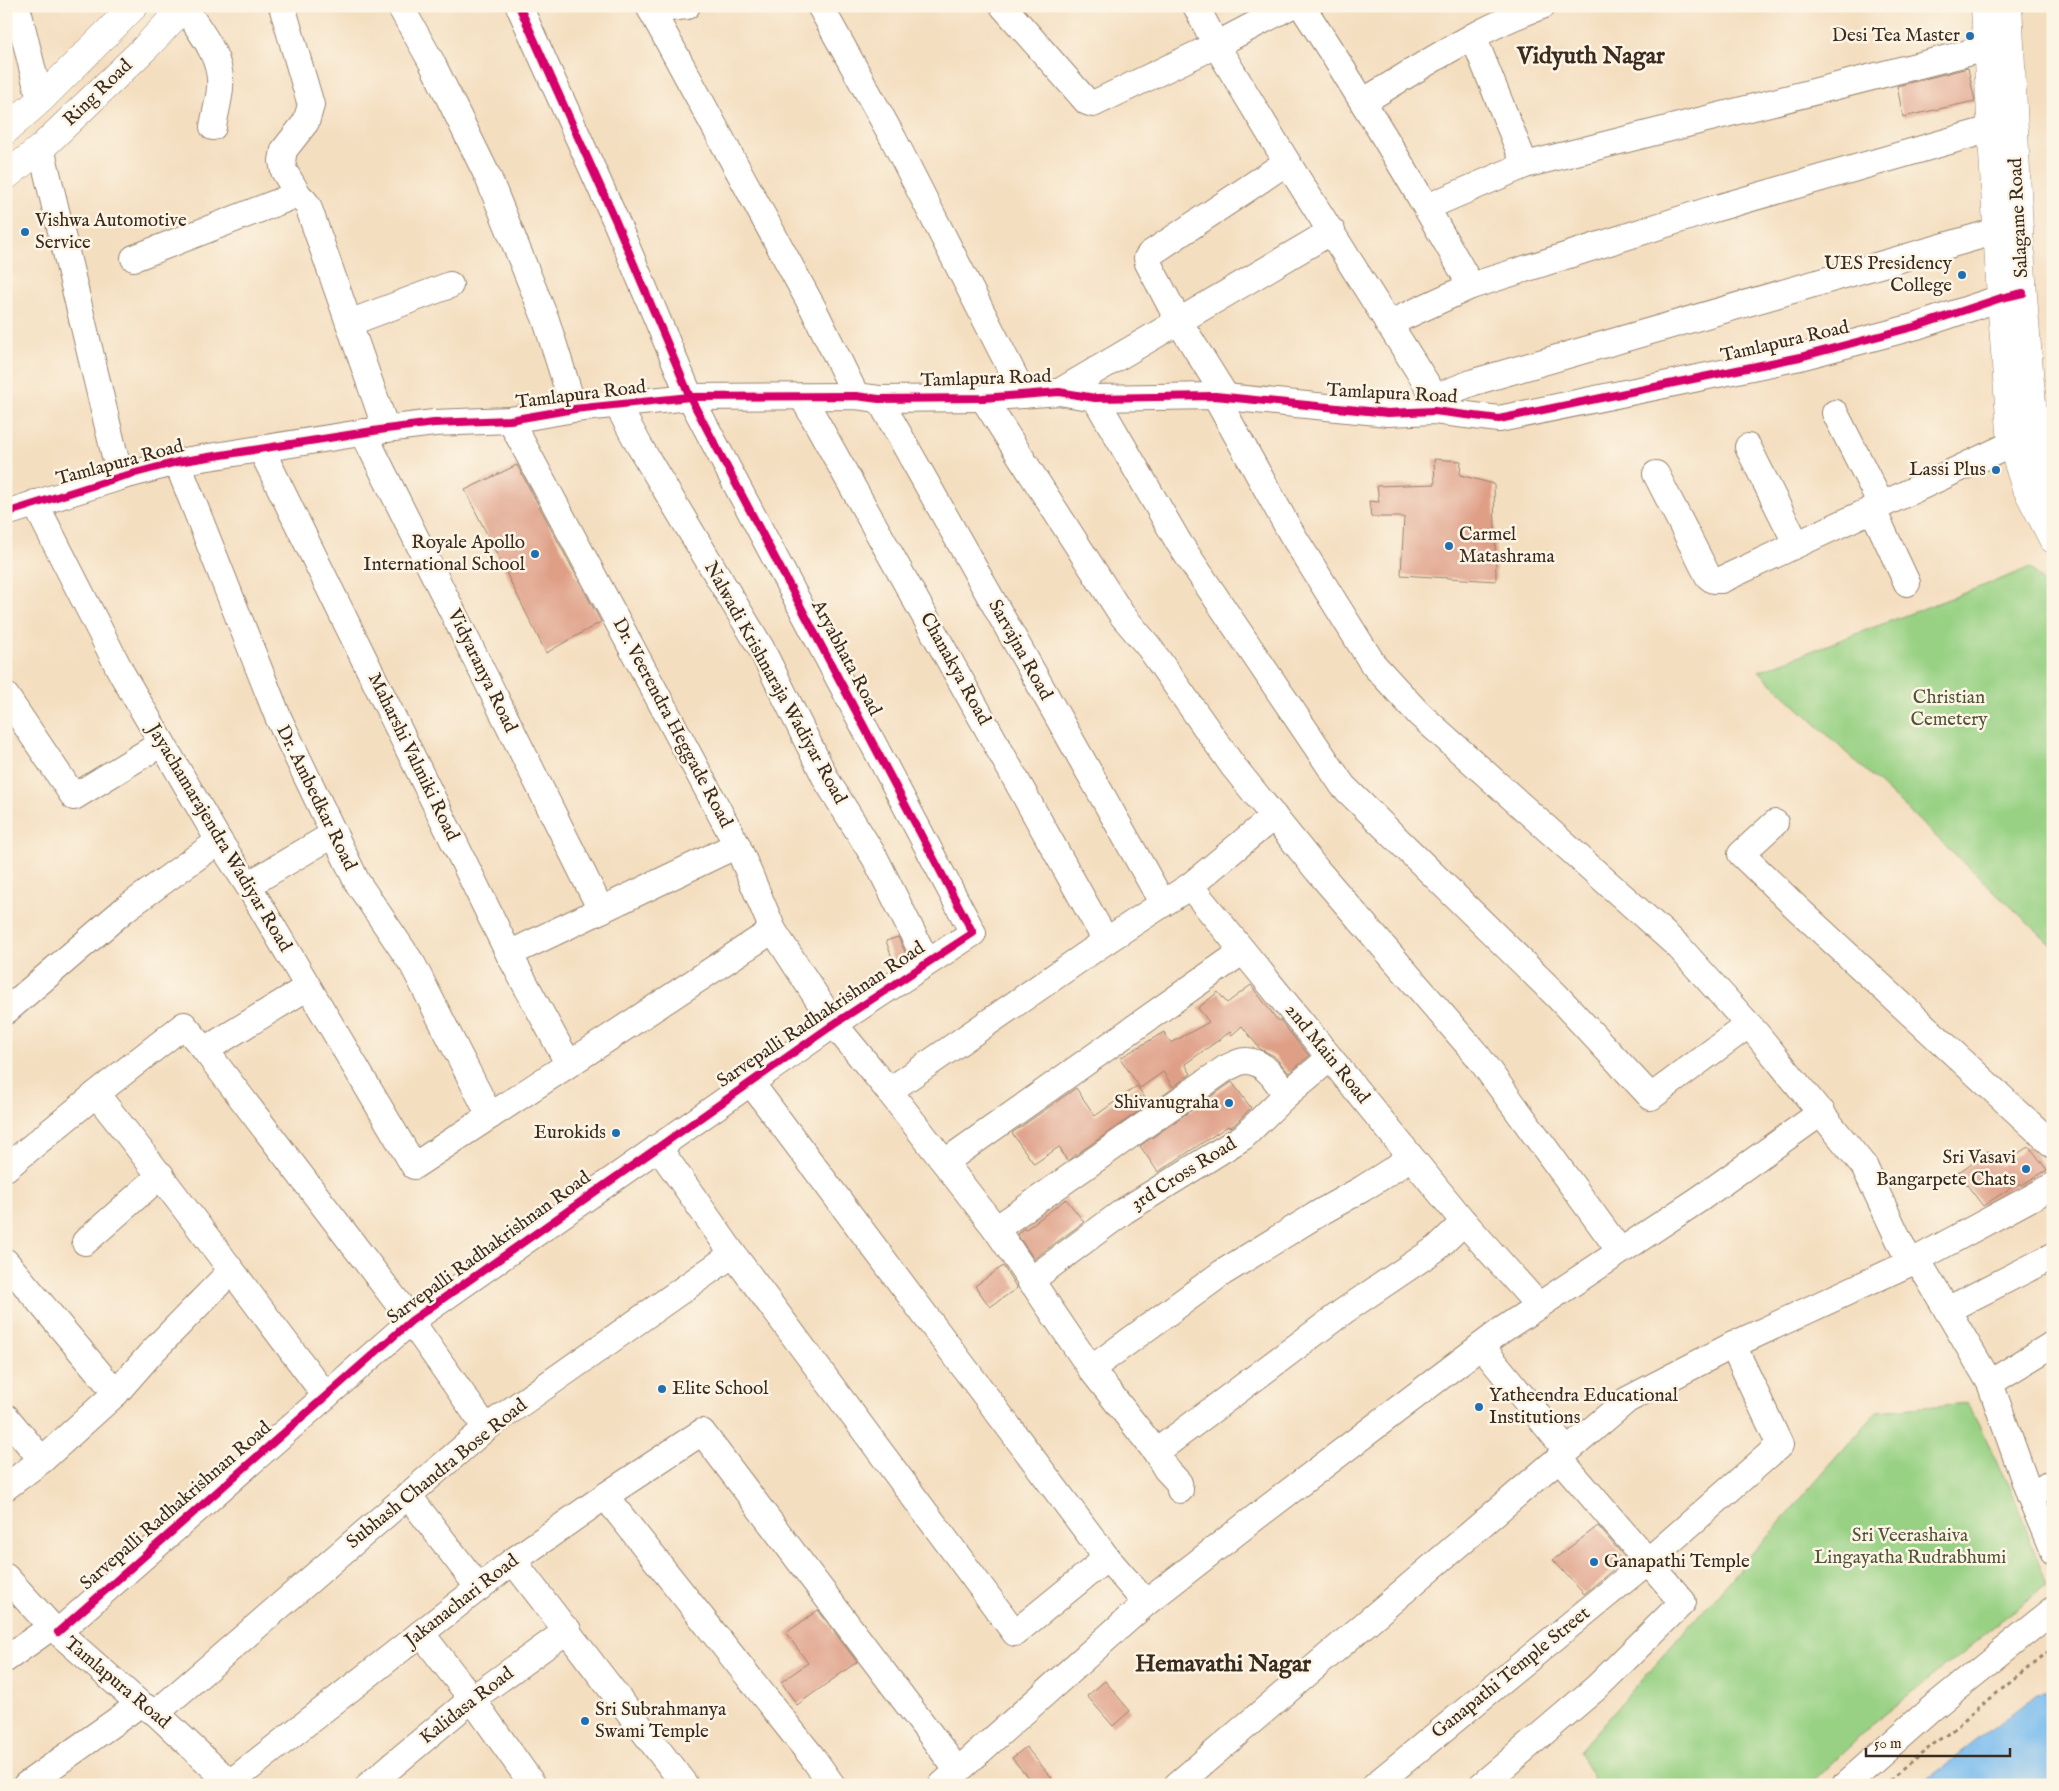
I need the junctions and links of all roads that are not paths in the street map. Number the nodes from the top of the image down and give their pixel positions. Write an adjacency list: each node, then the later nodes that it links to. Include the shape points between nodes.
1 (17, 6): 20 (street)
2 (134, 6): 20 (main road, Ring Road)
3 (282, 6): 29 (street, Vidyaranya Road, via 311,105 306,122 284,150 282,161 284,171)
4 (400, 6): 50 (street, via 488,177 546,320)
5 (519, 6): 43 (street, Aryabhata Road)
6 (687, 6): 16 (street)
7 (821, 6): 41 (street, via 893,138)
8 (1003, 6): 18 (street, via 1087,102 1093,104)
9 (1196, 6): 18 (street)
10 (1290, 6): 18 (street)
11 (1302, 6): 21 (street)
12 (1542, 6): 17 (street)
13 (1984, 6): 19 (main road)
14 (2008, 6): 36 (main road, Salagame Road)
15 (184, 7): 23 (street, via 218,64 220,86); 25 (main road, Ring Road)
16 (650, 8): 45 (street, Sarvajna Road, via 812,308)
17 (1474, 36): 21 (street); 27 (street)
18 (1216, 45): 26 (street)
19 (1987, 48): 24 (main road); 27 (street)
20 (40, 100): 22 (main road, Ring Road)
21 (1364, 101): 30 (street)
22 (10, 126): 25 (main road)
23 (213, 127)
24 (1991, 129): 32 (main road); 35 (street, via 1710,210)
25 (41, 148): 28 (main road, Ring Road); 59 (street)
26 (1287, 162): 31 (street); 37 (street, via 1147,258)
27 (1525, 165): 30 (street)
28 (6, 176)
29 (299, 196): 33 (street, via 291,196); 38 (street, Vidyaranya Road, via 308,206)
30 (1427, 207): 35 (street)
31 (1332, 231): 37 (street); 39 (street)
32 (1997, 232): 36 (main road); 48 (street, via 1474,382)
33 (134, 258)
34 (450, 285): 38 (street)
35 (1471, 286): 39 (street)
36 (2012, 296): 48 (street, Tamlapura Road, via 1917,326 1800,357 1499,419); 54 (main road)
37 (1178, 320): 40 (street); 42 (street)
38 (349, 323): 53 (street, Vidyaranya Road)
39 (1388, 324): 48 (street)
40 (1059, 392): 41 (street, Tamlapura Road); 47 (street, Tamlapura Road)
41 (1024, 395): 46 (street, Tamlapura Road)
42 (1220, 396): 47 (street, Tamlapura Road); 48 (street, Tamlapura Road, via 1388,413); 87 (street, via 1290,531 1373,664 1419,714 1679,947)
43 (690, 397): 44 (street, Tamlapura Road); 49 (street, Tamlapura Road); 79 (street, Aryabhata Road)
44 (804, 398): 45 (street, Tamlapura Road); 80 (street, Chanakya Road)
45 (868, 398): 46 (street, Tamlapura Road); 76 (street, Sarvajna Road)
46 (983, 398): 69 (street, via 1122,615 1149,647 1233,766)
47 (1095, 398): 87 (street, via 1179,543 1343,786 1557,996 1651,1097)
48 (1434, 404)
49 (618, 406): 50 (street, Tamlapura Road); 83 (street, Nalwadi Krishnaraja Wadiyar Road, via 761,648 827,781 875,858)
50 (574, 409): 52 (street, Tamlapura Road)
51 (1835, 413): 62 (street)
52 (510, 420): 53 (street, Tamlapura Road, via 434,423); 73 (street, Dr. Veerendra Heggade Road)
53 (374, 430): 56 (street, Tamlapura Road); 77 (street, Vidyaranya Road)
54 (2024, 440): 60 (main road); 62 (street); 64 (main road, via 2024,484)
55 (1748, 447): 65 (street)
56 (261, 449): 57 (street, Tamlapura Road); 82 (street, Maharshi Valmiki Road)
57 (177, 462): 59 (street, Tamlapura Road); 71 (street, Dr. Ambedkar Road, via 278,717)
58 (1656, 474): 65 (street, via 1708,576 1713,580 1721,580)
59 (120, 477): 61 (street, Tamlapura Road)
60 (2053, 487)
61 (35, 503): 63 (street, Tamlapura Road); 68 (street, Jayachamarajendra Wadiyar Road, via 122,674)
62 (1876, 506): 65 (street); 66 (street)
63 (6, 513)
64 (2053, 539)
65 (1796, 543)
66 (1907, 583)
67 (6, 696): 68 (street, via 74,797)
68 (162, 743): 72 (street, Jayachamarajendra Wadiyar Road)
69 (1274, 816): 75 (street); 107 (street, via 1476,1054)
70 (1775, 823): 97 (street, via 1741,854)
71 (334, 834): 74 (street); 96 (street, Dr. Ambedkar Road, via 357,882 413,965)
72 (219, 841): 74 (street, Jayachamarajendra Wadiyar Road); 85 (street, via 125,909)
73 (737, 845): 77 (street); 78 (street, Dr. Veerendra Heggade Road)
74 (248, 885): 84 (street, Jayachamarajendra Wadiyar Road)
75 (1190, 886): 76 (street); 81 (street, 2nd Main Road)
76 (1162, 902): 80 (street)
77 (601, 910): 82 (street)
78 (773, 930): 86 (street, Dr. Veerendra Heggade Road); 90 (street)
79 (973, 933): 83 (street, Sarvepalli Radhakrishnan Road)
80 (1106, 940): 92 (street)
81 (1243, 951): 89 (street, 2nd Main Road); 100 (street)
82 (509, 954): 90 (street, Maharshi Valmiki Road)
83 (927, 962): 86 (street, Sarvepalli Radhakrishnan Road)
84 (308, 986): 88 (street); 96 (street, Jayachamarajendra Wadiyar Road, via 414,1166)
85 (7, 1010)
86 (834, 1024): 91 (street, Sarvepalli Radhakrishnan Road); 92 (street, Dr. Veerendra Heggade Road)
87 (1748, 1025): 95 (street)
88 (205, 1050): 93 (street, via 184,1025); 116 (street)
89 (1330, 1058): 94 (street, 3rd Cross Road); 99 (street, 2nd Main Road)
90 (568, 1063): 96 (street)
91 (751, 1083): 98 (street, Sarvepalli Radhakrishnan Road); 136 (street)
92 (889, 1091): 100 (street, Dr. Veerendra Heggade Road)
93 (96, 1094): 101 (street); 102 (street)
94 (1286, 1095): 105 (street, via 1264,1067 1254,1062 1245,1061 1226,1068); 113 (street, 3rd Cross Road, via 1243,1137 1124,1211)
95 (1822, 1112): 107 (street); 110 (street, via 1864,1166)
96 (490, 1116)
97 (2053, 1145)
98 (658, 1148): 108 (street); 116 (street, Sarvepalli Radhakrishnan Road)
99 (1409, 1155): 104 (street, 2nd Main Road); 120 (street, via 1362,1189 1222,1273)
100 (945, 1162): 105 (street, Dr. Veerendra Heggade Road)
101 (6, 1168)
102 (161, 1175): 106 (street); 112 (street)
103 (2053, 1186): 110 (street)
104 (1464, 1222): 114 (street, 2nd Main Road); 126 (street, via 1437,1248 1344,1311)
105 (996, 1229): 113 (street, Dr. Veerendra Heggade Road)
106 (85, 1242)
107 (1620, 1251): 114 (street)
108 (733, 1254): 125 (street, Subhash Chandra Bose Road); 136 (street, via 1015,1633)
109 (2053, 1256): 115 (street)
110 (1914, 1261): 115 (street); 118 (street)
111 (6, 1262): 122 (street)
112 (231, 1271): 122 (street); 123 (street)
113 (1030, 1281): 120 (street, Dr. Veerendra Heggade Road)
114 (1539, 1306): 119 (street)
115 (1947, 1310): 121 (street)
116 (411, 1321): 123 (street, Sarvepalli Radhakrishnan Road); 125 (street)
117 (2053, 1344): 121 (street)
118 (1733, 1345): 127 (street, via 1627,1400); 138 (street, Ganapathi Temple Street, via 1780,1445)
119 (1481, 1346): 127 (street); 141 (street)
120 (1091, 1369): 126 (street, Dr. Veerendra Heggade Road)
121 (1990, 1383): 134 (street)
122 (116, 1393): 128 (street)
123 (326, 1396): 143 (street, Sarvepalli Radhakrishnan Road)
124 (6, 1417): 128 (street)
125 (486, 1428): 132 (street, Subhash Chandra Bose Road)
126 (1156, 1452): 131 (street, Dr. Veerendra Heggade Road, via 1179,1483)
127 (1563, 1454): 138 (street); 156 (street)
128 (42, 1460): 130 (street)
129 (2053, 1482): 134 (street)
130 (6, 1487)
131 (1180, 1490)
132 (408, 1495): 140 (street); 148 (street, Subhash Chandra Bose Road)
133 (605, 1496): 137 (street, Jakanachari Road); 149 (street, Jakanachari Road, via 702,1432); 155 (street)
134 (2030, 1496): 135 (street)
135 (2053, 1551)
136 (1107, 1558): 141 (street)
137 (513, 1561): 140 (street, Jakanachari Road); 144 (street)
138 (1648, 1561): 157 (street, Ganapathi Temple Street); 158 (street, via 1683,1602 1597,1687)
139 (6, 1577): 143 (street, Tamlapura Road)
140 (478, 1588): 145 (street, Jakanachari Road)
141 (1146, 1603): 149 (street)
142 (2053, 1610): 159 (street, via 1931,1709)
143 (55, 1630): 146 (street, Sarvepalli Radhakrishnan Road); 148 (street, Tamlapura Road)
144 (568, 1630): 147 (street, Kalidasa Road); 154 (street)
145 (420, 1633): 147 (street); 151 (street, Jakanachari Road)
146 (6, 1659)
147 (472, 1699): 152 (street, Kalidasa Road); 153 (street)
148 (148, 1708): 150 (street, Subhash Chandra Bose Road); 151 (street, Tamlapura Road)
149 (950, 1778)
150 (39, 1781)
151 (231, 1784)
152 (369, 1785)
153 (533, 1785)
154 (685, 1785)
155 (832, 1785)
156 (1177, 1785)
157 (1375, 1785)
158 (1482, 1785)
159 (1845, 1785)

